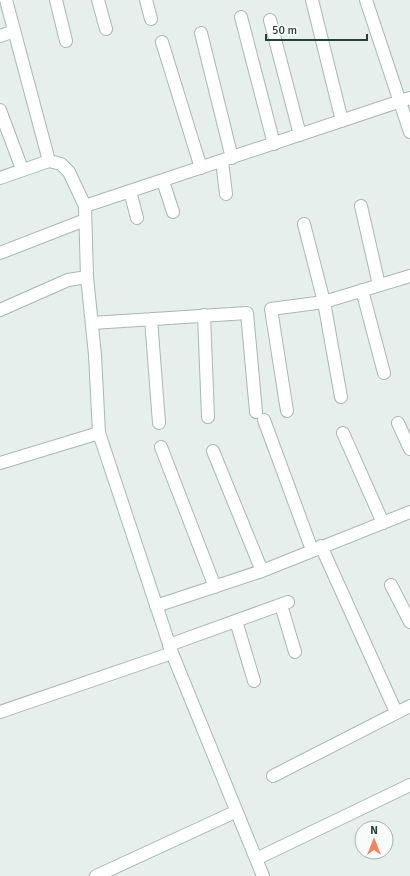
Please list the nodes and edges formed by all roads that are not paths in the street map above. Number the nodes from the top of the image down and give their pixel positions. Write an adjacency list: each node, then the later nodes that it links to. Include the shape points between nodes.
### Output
1 (6, 0): 11 (street)
2 (56, 0): 14 (street)
3 (98, 0): 10 (street)
4 (146, 0): 8 (street)
5 (312, 0): 18 (street)
6 (366, 0): 16 (street)
7 (241, 17): 21 (street)
8 (151, 19)
9 (270, 20): 20 (street)
10 (106, 29)
11 (14, 31): 13 (street); 23 (street)
12 (201, 33): 22 (street)
13 (0, 36)
14 (66, 41)
15 (162, 42): 24 (street)
16 (405, 100): 18 (street); 19 (street)
17 (0, 110): 25 (street)
18 (342, 121): 20 (street)
19 (410, 132)
20 (300, 135): 21 (street)
21 (274, 144): 22 (street)
22 (227, 160): 24 (street); 29 (street)
23 (49, 161): 25 (street); 30 (street, via 61,164 69,172)
24 (201, 168): 27 (street)
25 (22, 169): 26 (street)
26 (0, 178)
27 (163, 180): 28 (street); 32 (street)
28 (130, 191): 30 (street); 33 (street)
29 (226, 194)
30 (85, 206): 34 (street)
31 (361, 206): 39 (street)
32 (173, 212)
33 (137, 218)
34 (85, 220): 36 (street); 37 (street)
35 (304, 224): 41 (street)
36 (0, 253)
37 (88, 277): 42 (street, via 68,280); 45 (street)
38 (409, 280): 39 (street)
39 (379, 285): 40 (street)
40 (362, 290): 41 (street); 46 (street)
41 (324, 302): 47 (street); 48 (street, via 271,309)
42 (0, 310)
43 (204, 315): 44 (street); 49 (street); 60 (street, via 244,313 248,316 260,416)
44 (151, 319): 45 (street); 50 (street)
45 (92, 323): 52 (street)
46 (384, 373)
47 (341, 397)
48 (287, 411)
49 (208, 417)
50 (160, 423)
51 (398, 423): 55 (street)
52 (99, 433): 57 (street); 64 (street)
53 (343, 433): 59 (street)
54 (161, 447): 63 (street)
55 (410, 449)
56 (212, 451): 61 (street)
57 (0, 462)
58 (410, 512): 59 (street)
59 (384, 523): 60 (street)
60 (316, 548): 61 (street); 72 (street)
61 (262, 571): 63 (street)
62 (391, 585): 66 (street)
63 (215, 587): 64 (street)
64 (156, 606): 67 (street)
65 (236, 621): 67 (street); 68 (street, via 284,603); 69 (street)
66 (410, 622)
67 (170, 649): 71 (street); 75 (street)
68 (295, 652)
69 (254, 681)
70 (410, 706): 72 (street)
71 (0, 712)
72 (396, 712): 73 (street)
73 (273, 776)
74 (410, 786): 76 (street)
75 (235, 812): 76 (street); 77 (street)
76 (256, 859): 78 (street)
77 (96, 876)
78 (263, 876)

